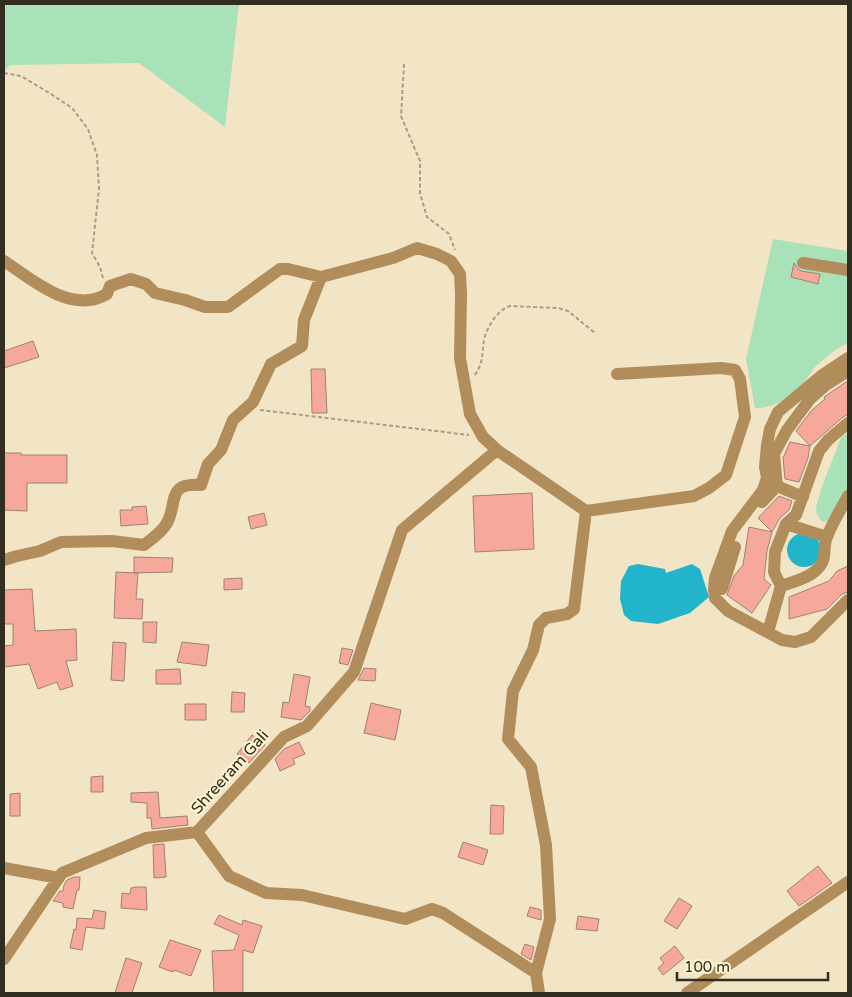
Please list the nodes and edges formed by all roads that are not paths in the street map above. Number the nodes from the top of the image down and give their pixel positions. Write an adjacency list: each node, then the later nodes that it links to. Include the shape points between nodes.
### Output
1 (4, 261): 4 (street, via 53,294 86,302 107,294 110,286 131,279 146,284 155,293 205,307 228,307 280,269)
2 (803, 263): 3 (street)
3 (848, 270)
4 (321, 277): 9 (street, via 393,258 417,248 451,261 460,274 460,358 470,414 483,437); 16 (street, via 304,320 302,346 271,364 253,402 232,420 221,450 208,464 201,485 188,484 177,491 168,522 158,534 144,545 112,541 61,542)
5 (848, 358): 20 (street, via 778,412 770,429 765,467 767,478 763,490 732,531 715,578 715,598 728,610)
6 (848, 372): 10 (street, via 810,399 787,430 774,454)
7 (617, 374): 13 (street, via 735,370 740,379 745,416 726,475 709,488 694,496)
8 (848, 423): 12 (street, via 819,451)
9 (497, 450): 13 (street); 21 (street, Shreeram Gali, via 402,530 354,672 307,726 284,737)
10 (777, 486): 12 (street); 18 (street, via 742,529)
11 (848, 496): 15 (street)
12 (803, 497): 14 (street, via 796,515)
13 (586, 510): 26 (street, via 574,608 567,614 546,618 539,625 533,650 513,691 508,739 531,767 546,845 550,919)
14 (786, 524): 15 (street); 17 (street, via 775,552 774,572)
15 (827, 537): 17 (street, via 821,566 798,581)
16 (4, 560)
17 (781, 586): 20 (street)
18 (722, 589)
19 (848, 600): 20 (street, via 810,637 794,642)
20 (768, 632)
21 (197, 832): 23 (street, Shreeram Gali, via 146,838 62,873); 26 (street, via 229,876 266,893 302,895 405,919 432,909)
22 (4, 868): 23 (street)
23 (59, 878): 25 (street, Shreeram Gali)
24 (848, 882): 28 (street)
25 (4, 959)
26 (536, 972): 27 (street)
27 (538, 993)
28 (687, 993)

